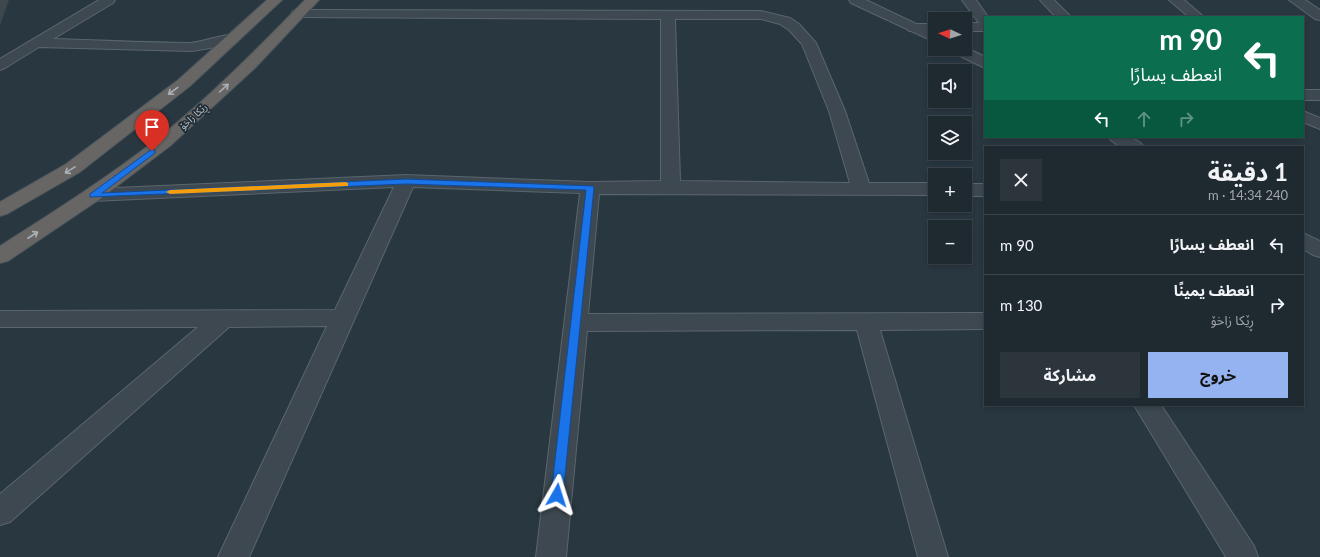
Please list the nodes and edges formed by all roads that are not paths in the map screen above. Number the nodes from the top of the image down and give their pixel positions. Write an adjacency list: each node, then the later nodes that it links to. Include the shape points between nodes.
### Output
1 (108, 0): 21 (street)
2 (275, 0): 20 (highway)
3 (312, 0): 10 (highway, ڕێکا زاخۆ)
4 (856, 0): 17 (street)
5 (968, 0): 14 (street)
6 (1047, 0): 12 (street)
7 (1176, 0): 13 (street)
8 (1296, 0): 9 (street)
9 (1317, 12)
10 (298, 14): 11 (street); 38 (highway, ڕێکا زاخۆ, one-way to 10, via 169,137 250,65)
11 (668, 15): 32 (street); 34 (street, via 761,15 785,21 794,27 809,43 837,111)
12 (1063, 16)
13 (1196, 16)
14 (984, 21)
15 (972, 27): 16 (street)
16 (984, 27)
17 (914, 28): 18 (street); 19 (street)
18 (928, 28)
19 (928, 35)
20 (233, 38): 22 (street); 24 (highway)
21 (36, 43): 22 (street); 26 (street)
22 (192, 47): 24 (street, via 207,52)
23 (971, 56): 25 (street)
24 (212, 59): 39 (highway, one-way to 39, via 73,168)
25 (984, 62)
26 (0, 65)
27 (1304, 95): 28 (street)
28 (1320, 95)
29 (1304, 116): 30 (street)
30 (1320, 124)
31 (406, 182): 33 (street); 38 (street); 43 (street)
32 (671, 187): 33 (street); 34 (street)
33 (590, 188): 48 (street)
34 (861, 188): 35 (street)
35 (928, 189)
36 (972, 190): 37 (street)
37 (984, 190)
38 (93, 196): 42 (highway, ڕێکا زاخۆ, one-way to 38)
39 (0, 210)
40 (1304, 241): 41 (street)
41 (1320, 250)
42 (0, 256)
43 (343, 318): 45 (street); 51 (street)
44 (0, 319): 45 (street)
45 (223, 319): 50 (street)
46 (984, 320): 47 (street)
47 (866, 321): 48 (street); 53 (street)
48 (576, 323): 52 (street)
49 (1148, 406): 54 (street)
50 (0, 512)
51 (233, 557)
52 (551, 557)
53 (933, 557)
54 (1243, 557)

